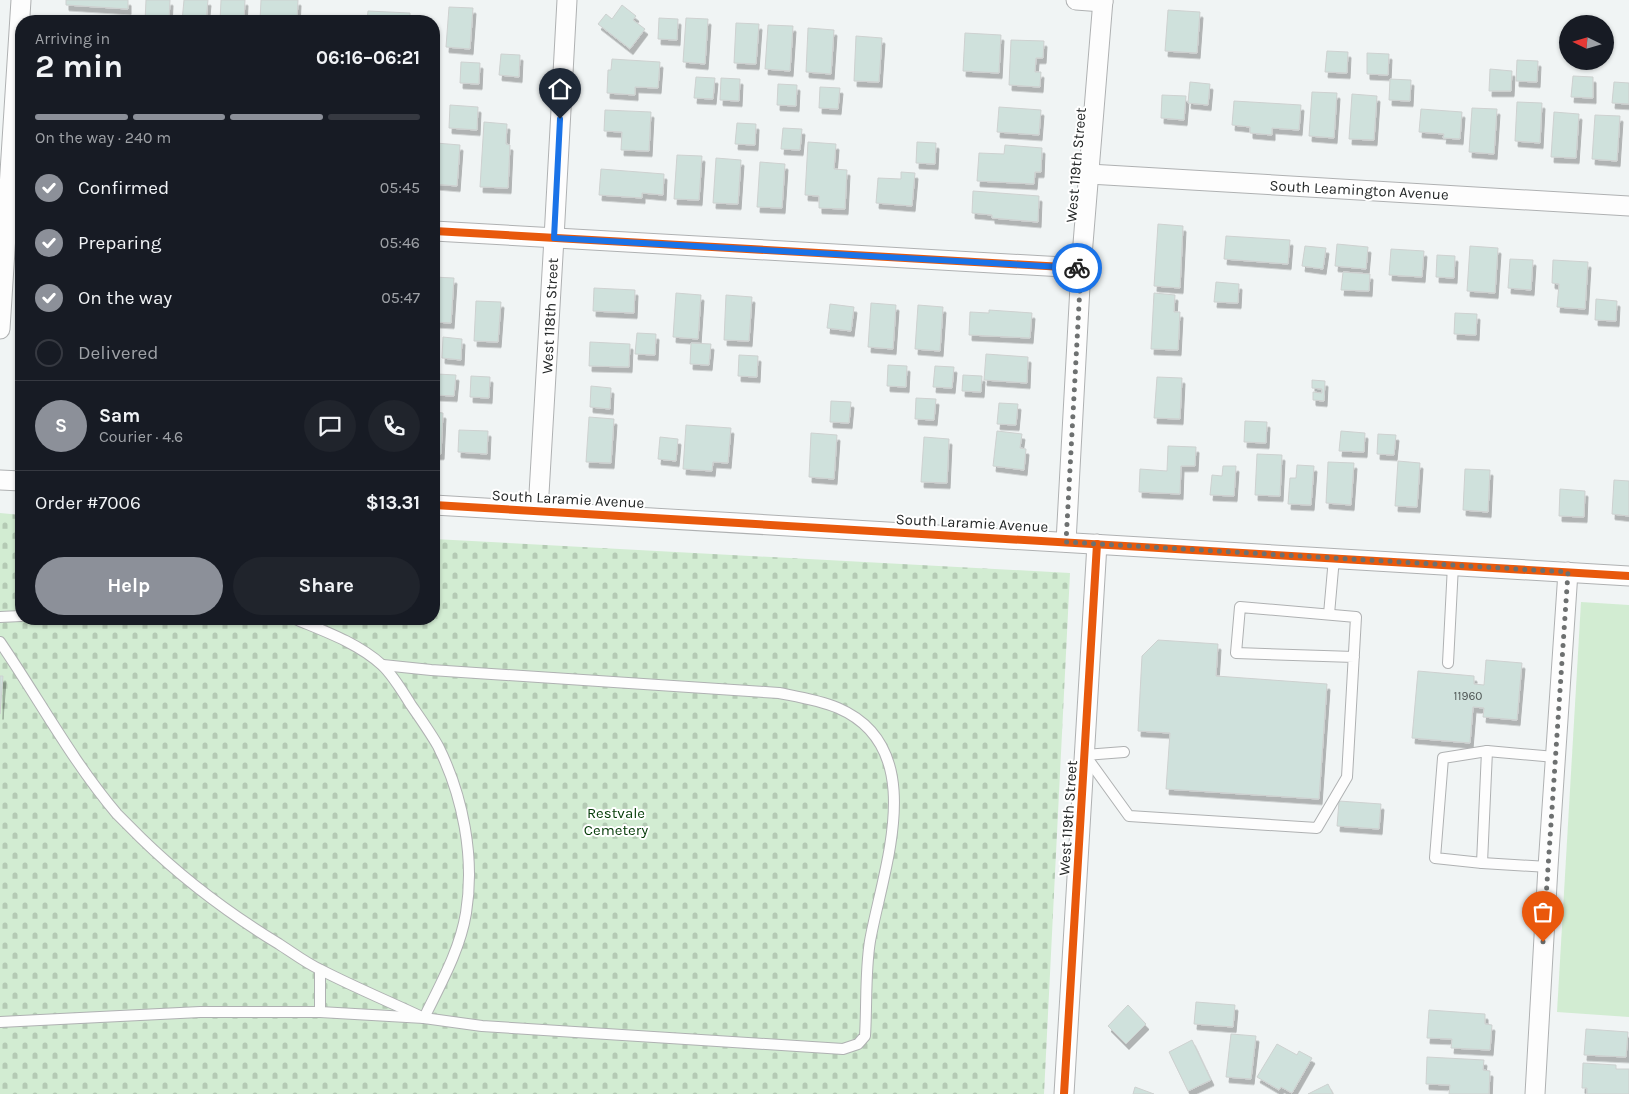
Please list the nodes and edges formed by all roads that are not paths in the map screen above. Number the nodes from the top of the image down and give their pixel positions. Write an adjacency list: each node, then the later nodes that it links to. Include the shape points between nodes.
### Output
1 (21, 0): 5 (street)
2 (566, 0): 11 (street, West 118th Street)
3 (1076, 0): 4 (street)
4 (1103, 1): 7 (street, West 119th Street)
5 (20, 15)
6 (15, 112): 8 (street)
7 (1089, 174): 9 (street, South Leamington Avenue); 12 (street, West 119th Street)
8 (10, 206): 13 (street)
9 (1629, 206)
10 (440, 231): 11 (street)
11 (554, 238): 12 (street); 17 (street, West 118th Street)
12 (1081, 268): 18 (street, West 119th Street)
13 (0, 329)
14 (0, 480): 15 (street)
15 (15, 481)
16 (440, 505): 17 (street, South Laramie Avenue)
17 (538, 511): 18 (street, South Laramie Avenue)
18 (1066, 542): 19 (street, South Laramie Avenue)
19 (1097, 544): 20 (street, South Laramie Avenue); 34 (street, West 119th Street)
20 (1334, 558): 21 (street, South Laramie Avenue); 24 (lane)
21 (1452, 565): 22 (street, South Laramie Avenue); 30 (lane)
22 (1568, 572): 23 (street, South Laramie Avenue); 35 (street)
23 (1629, 576)
24 (1329, 614): 29 (lane, via 1356,616); 29 (lane, via 1240,608 1236,653)
25 (15, 616): 26 (lane)
26 (0, 617)
27 (309, 625): 31 (lane, via 354,645)
28 (0, 642): 38 (lane, via 86,774 118,814 162,858 218,905)
29 (1354, 657): 34 (lane, via 1347,777 1317,828 1129,816)
30 (1448, 663)
31 (383, 665): 40 (lane, via 423,722 449,772 459,800 469,861 469,890 459,942); 40 (lane, via 779,693 811,699 839,708 875,736 893,779 894,827 870,943 865,1036 851,1048 502,1027)
32 (1487, 751): 35 (lane); 36 (lane); 36 (lane, via 1444,758 1435,858)
33 (1124, 752): 34 (lane)
34 (1085, 754): 42 (street, West 119th Street)
35 (1555, 757): 37 (street)
36 (1482, 863): 37 (lane)
37 (1548, 867): 43 (street)
38 (320, 970): 39 (lane); 40 (lane)
39 (320, 1012): 40 (lane); 41 (lane, via 200,1012)
40 (424, 1018)
41 (0, 1022)
42 (1064, 1094)
43 (1535, 1094)

